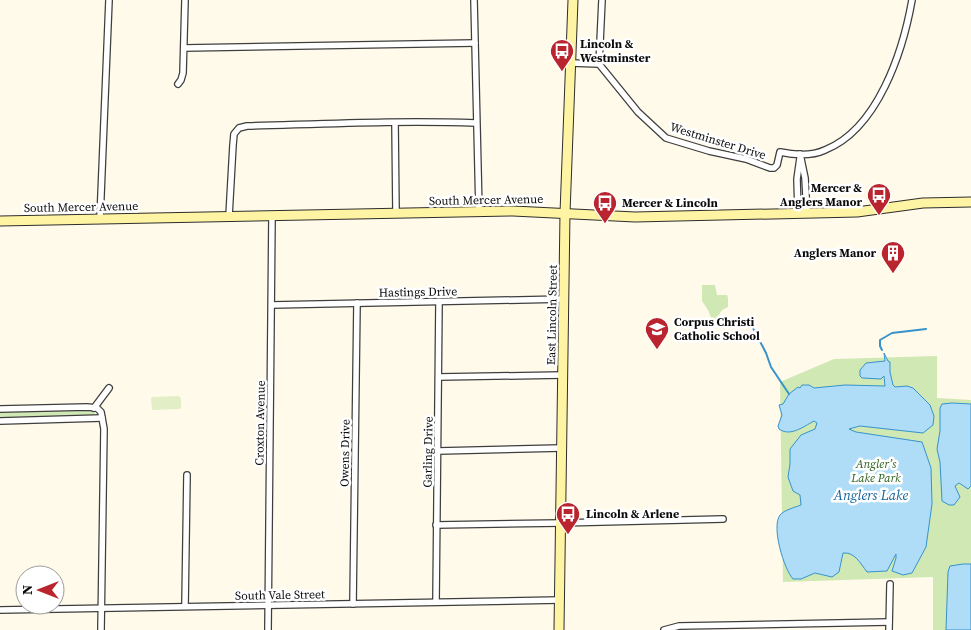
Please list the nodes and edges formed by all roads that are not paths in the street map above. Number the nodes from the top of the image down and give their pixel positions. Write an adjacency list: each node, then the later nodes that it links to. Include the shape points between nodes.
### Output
1 (109, 0): 22 (street)
2 (185, 0): 8 (street)
3 (474, 0): 7 (street)
4 (573, 0): 9 (main road, East Lincoln Street)
5 (602, 0): 10 (street)
6 (912, 0): 14 (street, Westminster Drive, via 896,58 865,120 836,145)
7 (475, 43): 8 (street); 12 (street)
8 (184, 48): 11 (street, via 183,73)
9 (571, 63): 10 (street); 18 (main road, East Lincoln Street)
10 (599, 64): 14 (street, Westminster Drive, via 638,112 666,138 770,168 777,165 780,152)
11 (178, 84)
12 (476, 122): 13 (street); 16 (street)
13 (395, 123): 17 (street); 20 (street, via 239,128 233,145)
14 (800, 154): 19 (street, via 797,179)
15 (971, 202): 19 (main road, South Mercer Avenue, via 923,203 857,212)
16 (479, 211): 17 (main road, South Mercer Avenue); 18 (main road, South Mercer Avenue)
17 (396, 213): 21 (main road, South Mercer Avenue)
18 (565, 213): 19 (main road, South Mercer Avenue, via 635,217); 24 (main road, East Lincoln Street)
19 (802, 213)
20 (229, 216): 21 (main road, South Mercer Avenue); 22 (main road, South Mercer Avenue)
21 (272, 216): 27 (street, Croxton Avenue)
22 (100, 219): 23 (main road, South Mercer Avenue)
23 (0, 221)
24 (564, 299): 25 (street, Hastings Drive); 28 (main road, East Lincoln Street)
25 (439, 302): 26 (street, Hastings Drive); 29 (street, Garling Drive)
26 (357, 304): 27 (street, Hastings Drive); 44 (street, Owens Drive)
27 (272, 305): 46 (street, Croxton Avenue)
28 (563, 375): 29 (street); 35 (main road, East Lincoln Street)
29 (439, 377): 36 (street, Garling Drive)
30 (108, 388): 31 (street)
31 (94, 408): 32 (street); 33 (street, via 101,412)
32 (0, 409)
33 (102, 418): 34 (street); 47 (street)
34 (0, 421)
35 (562, 448): 36 (street); 39 (main road, East Lincoln Street)
36 (438, 451): 40 (street, Garling Drive)
37 (187, 475): 45 (street)
38 (723, 519): 39 (street)
39 (561, 524): 40 (street); 42 (main road, East Lincoln Street)
40 (436, 525): 43 (street, Garling Drive)
41 (890, 584): 49 (street)
42 (560, 600): 43 (street, South Vale Street); 52 (main road, East Lincoln Street)
43 (436, 602): 44 (street, South Vale Street)
44 (353, 604): 46 (street, South Vale Street)
45 (185, 606): 46 (street, South Vale Street); 47 (street, South Vale Street)
46 (268, 606): 51 (street, Croxton Avenue)
47 (102, 608): 48 (street, South Vale Street); 50 (street)
48 (0, 610)
49 (889, 622): 53 (street, via 679,626); 54 (street)
50 (101, 630)
51 (268, 630)
52 (559, 630)
53 (664, 630)
54 (889, 630)

